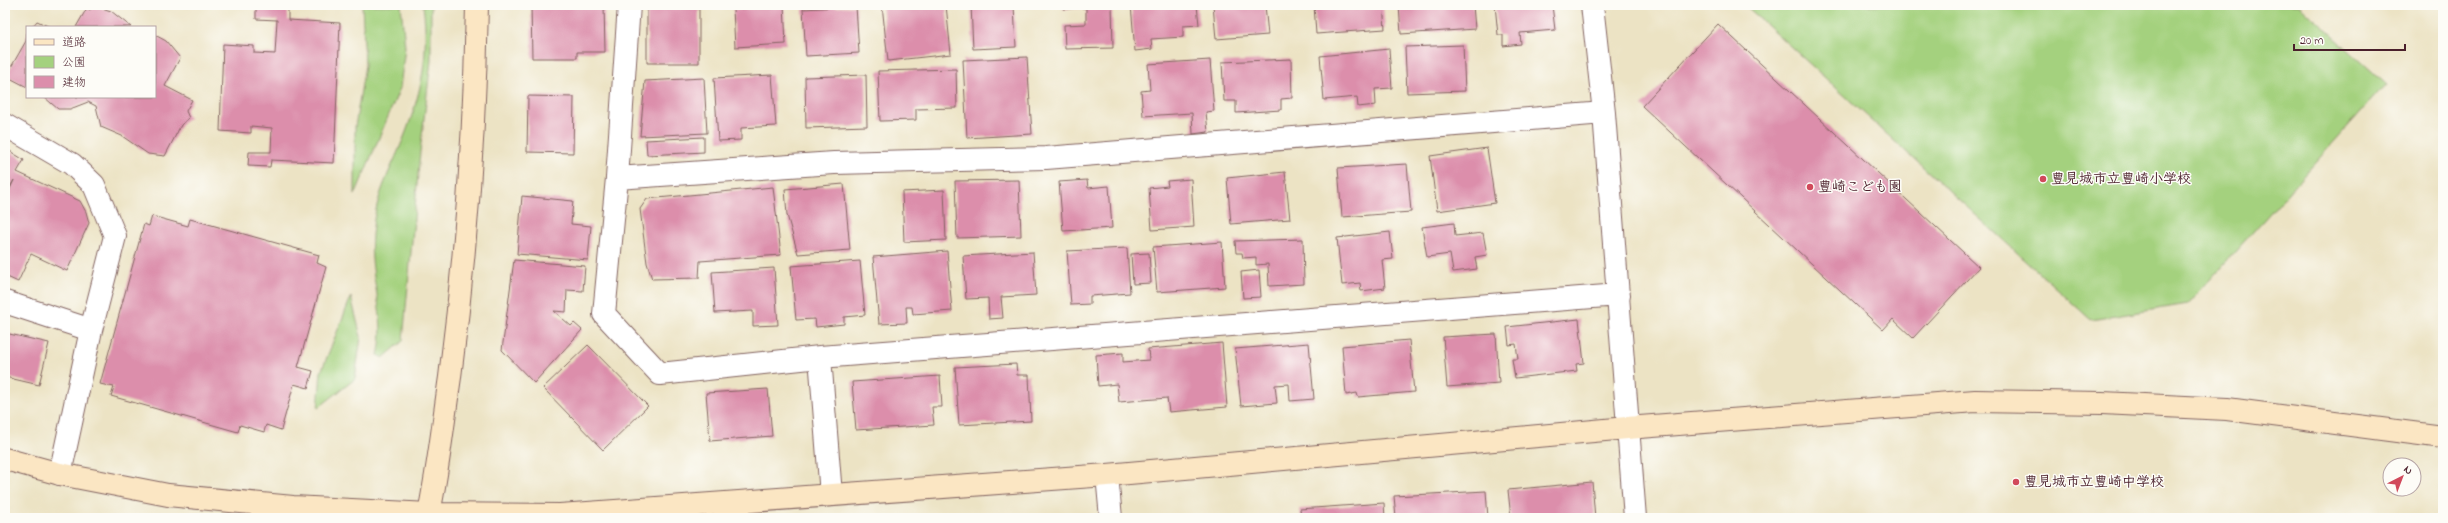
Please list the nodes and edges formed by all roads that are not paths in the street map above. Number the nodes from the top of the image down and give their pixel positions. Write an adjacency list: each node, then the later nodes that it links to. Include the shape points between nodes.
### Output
1 (477, 5): 17 (street, via 476,85 467,214 446,412)
2 (629, 5): 6 (street)
3 (1592, 5): 4 (street)
4 (1604, 112): 6 (street, via 1046,158 834,163); 7 (street)
5 (5, 125): 9 (street, via 72,164 94,185 115,236)
6 (617, 178): 10 (street, via 604,314 660,374)
7 (1619, 295): 10 (street); 11 (street)
8 (5, 302): 9 (street)
9 (91, 330): 14 (street)
10 (820, 357): 16 (street)
11 (1627, 428): 12 (street, via 1975,402 2086,403 2226,409); 15 (street); 19 (street)
12 (2443, 437)
13 (5, 459): 14 (street)
14 (60, 474): 17 (street, via 168,495)
15 (1107, 475): 16 (street); 18 (street)
16 (831, 495): 17 (street, via 560,515)
17 (428, 516)
18 (1110, 518)
19 (1635, 518)

